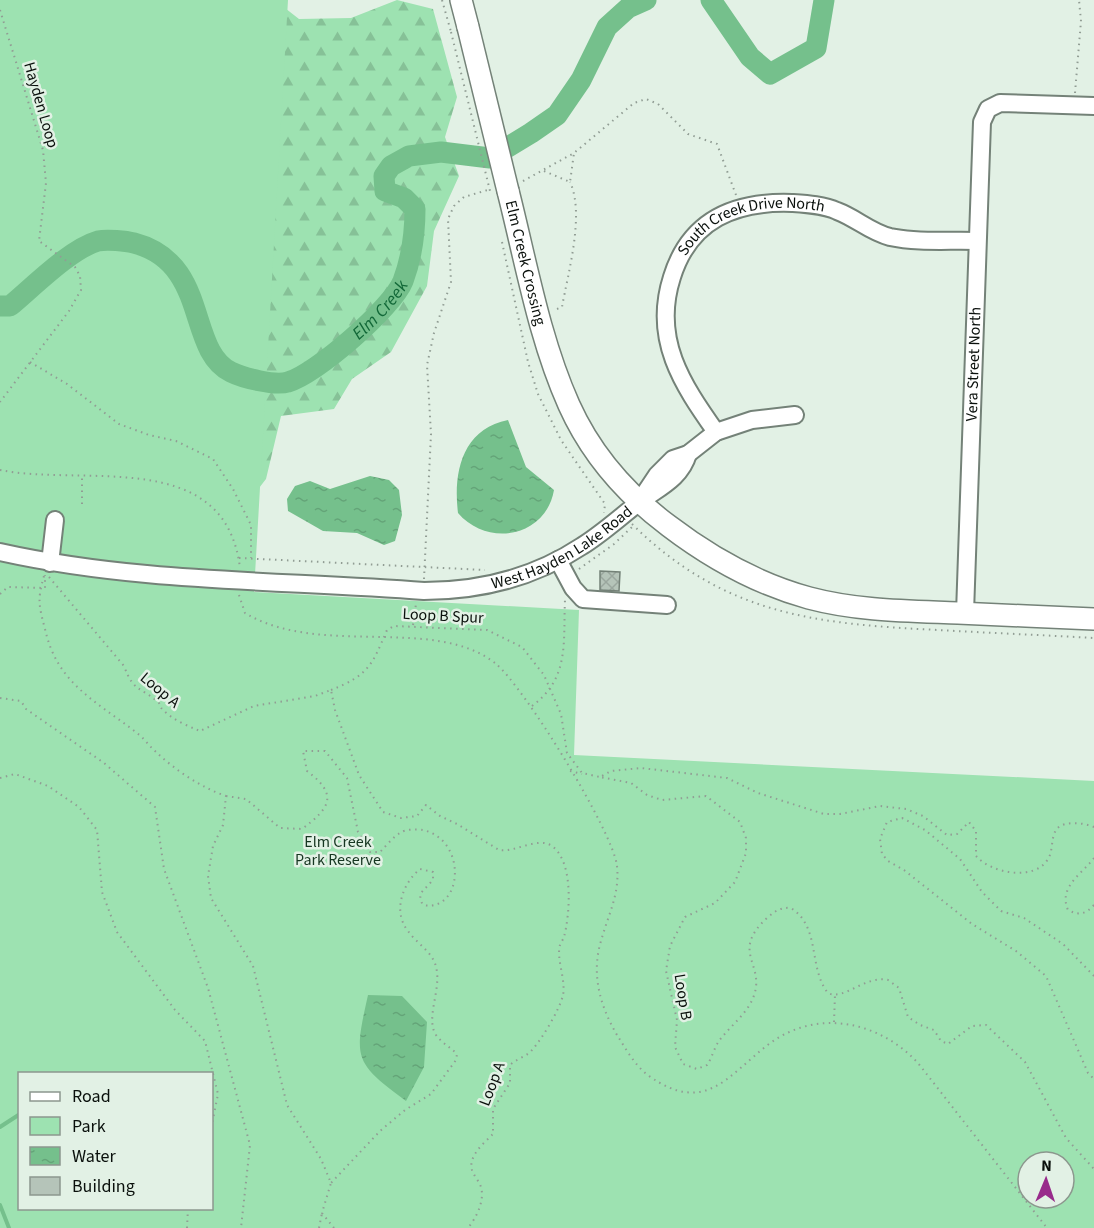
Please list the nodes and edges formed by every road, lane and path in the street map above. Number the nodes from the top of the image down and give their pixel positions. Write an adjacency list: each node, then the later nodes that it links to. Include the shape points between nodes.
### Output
1 (442, 0): 5 (path)
2 (461, 0): 5 (main road, Elm Creek Crossing)
3 (1079, 0): 6 (path)
4 (0, 10): 15 (path, Hayden Loop, via 43,150 46,183 40,244 75,267 80,276 77,298)
5 (459, 30): 11 (main road, Elm Creek Crossing, bridge); 11 (path, bridge)
6 (1074, 105): 7 (street); 13 (street, Vera Street North, via 1000,103 988,109 981,129)
7 (1094, 106)
8 (574, 153): 10 (path)
9 (544, 171): 10 (path)
10 (570, 182): 14 (path, via 576,201 575,218 562,307)
11 (498, 197): 22 (main road, Elm Creek Crossing, via 562,389 597,454)
12 (501, 237): 24 (path, via 538,394 561,440)
13 (977, 241): 18 (street, South Creek Drive North, via 891,237 837,210 767,202 740,206 700,230 684,249 667,292 668,347 685,388); 39 (street, Vera Street North)
14 (557, 309)
15 (30, 362): 16 (path); 29 (path, via 120,424 176,441 213,459 251,525)
16 (0, 402)
17 (795, 415): 18 (street, via 752,420)
18 (716, 432): 22 (street, via 688,453 685,465 668,483)
19 (0, 470): 20 (path)
20 (82, 476): 23 (path); 28 (path, via 159,481 186,490 221,518)
21 (611, 502): 24 (path)
22 (640, 502): 30 (street, West Hayden Lake Road); 39 (main road, West Hayden Lake Road, via 713,556 789,592 866,609)
23 (82, 504)
24 (605, 504): 25 (path)
25 (602, 515)
26 (55, 520): 31 (street)
27 (0, 552): 31 (street, West Hayden Lake Road)
28 (239, 558): 29 (path); 33 (path)
29 (250, 558): 32 (path)
30 (558, 560): 36 (street, West Hayden Lake Road, via 493,584); 38 (street, via 583,599)
31 (44, 565): 34 (path); 36 (street, West Hayden Lake Road, via 228,581); 43 (path, Loop A, via 124,666 138,690 200,731 254,706)
32 (492, 569)
33 (240, 575)
34 (40, 588): 37 (path, via 8,587); 49 (path, via 38,598 49,649 82,694 139,734 157,754 192,779)
35 (239, 588): 42 (path, via 242,610 268,626 304,634)
36 (414, 590): 41 (path)
37 (0, 594)
38 (667, 605)
39 (965, 613): 40 (main road, West Hayden Lake Road)
40 (1094, 619)
41 (413, 626): 42 (path, Loop B Spur, via 392,626); 46 (path, Loop B Spur, via 495,632 528,652 544,675 561,714 567,753)
42 (384, 639): 43 (path, via 356,681); 45 (path, via 444,642 470,648 490,660 523,693)
43 (331, 690): 68 (path, Loop A, via 359,775 383,812 400,818 417,816 426,806 486,844 505,851 549,844 567,872 568,908 560,945 563,995 532,1050 510,1065 510,1083 493,1109 493,1134 473,1158 472,1172 481,1187 481,1196 479,1209)
44 (0, 698): 65 (path, via 21,701 104,763 154,807 164,869 208,988 250,1145)
45 (570, 771): 46 (path); 55 (path, via 605,831 617,863 615,900 597,962 601,1002 624,1046 645,1073 678,1090 709,1090 728,1080 777,1038 807,1025)
46 (585, 774): 47 (path)
47 (600, 777): 50 (path, via 633,768 717,776 824,814 880,806 906,809 923,816 946,835 957,834 969,822 976,831 976,856 989,867 1008,873 1044,863 1054,831 1060,826 1079,823); 54 (path, Loop B, via 631,783 662,800 710,797 740,822 746,838 746,854 731,888 715,903 684,917 668,953 666,980 678,1020 675,1047 683,1064 696,1069 707,1065 719,1041 748,1008 755,992 750,936 781,908 794,910 807,926 819,980 828,993)
48 (0, 778): 56 (path, via 15,774 48,786 79,807 97,830 102,892 117,932 175,1010 205,1041)
49 (226, 796): 61 (path, via 223,825 213,846 208,876 211,898 253,966 287,1105 321,1159); 61 (path, via 246,799 280,828 302,829 324,812 328,798 322,783 307,771 303,751 325,751 346,778 358,832 370,852 380,852 401,832 418,829 435,833 449,845 454,871 451,894 439,904 423,905 421,890 433,879 433,872 420,869 409,878 402,896 402,920 436,966 432,1029 457,1054 456,1060 431,1094 380,1131)
50 (1094, 827)
51 (1094, 858): 52 (path, via 1070,884 1066,902 1068,910 1077,914)
52 (1094, 905)
53 (1094, 976): 58 (path, via 1063,944 1024,918 1001,911 981,892 960,859 925,830 902,818 887,822 880,839 882,854 888,861 1046,976)
54 (835, 995): 55 (path); 60 (path, via 866,981 885,979 899,988 908,1017 934,1030 946,1043 972,1026 989,1027 1025,1062 1066,1138)
55 (834, 1022): 69 (path, via 877,1033 910,1054)
56 (213, 1072)
57 (213, 1074): 59 (path, via 218,1094)
58 (1094, 1079)
59 (213, 1119)
60 (1094, 1168)
61 (331, 1184): 63 (path)
62 (188, 1210): 64 (path)
63 (322, 1213): 66 (path); 67 (path)
64 (187, 1228)
65 (241, 1228)
66 (320, 1228)
67 (334, 1228)
68 (468, 1228)
69 (1047, 1228)

